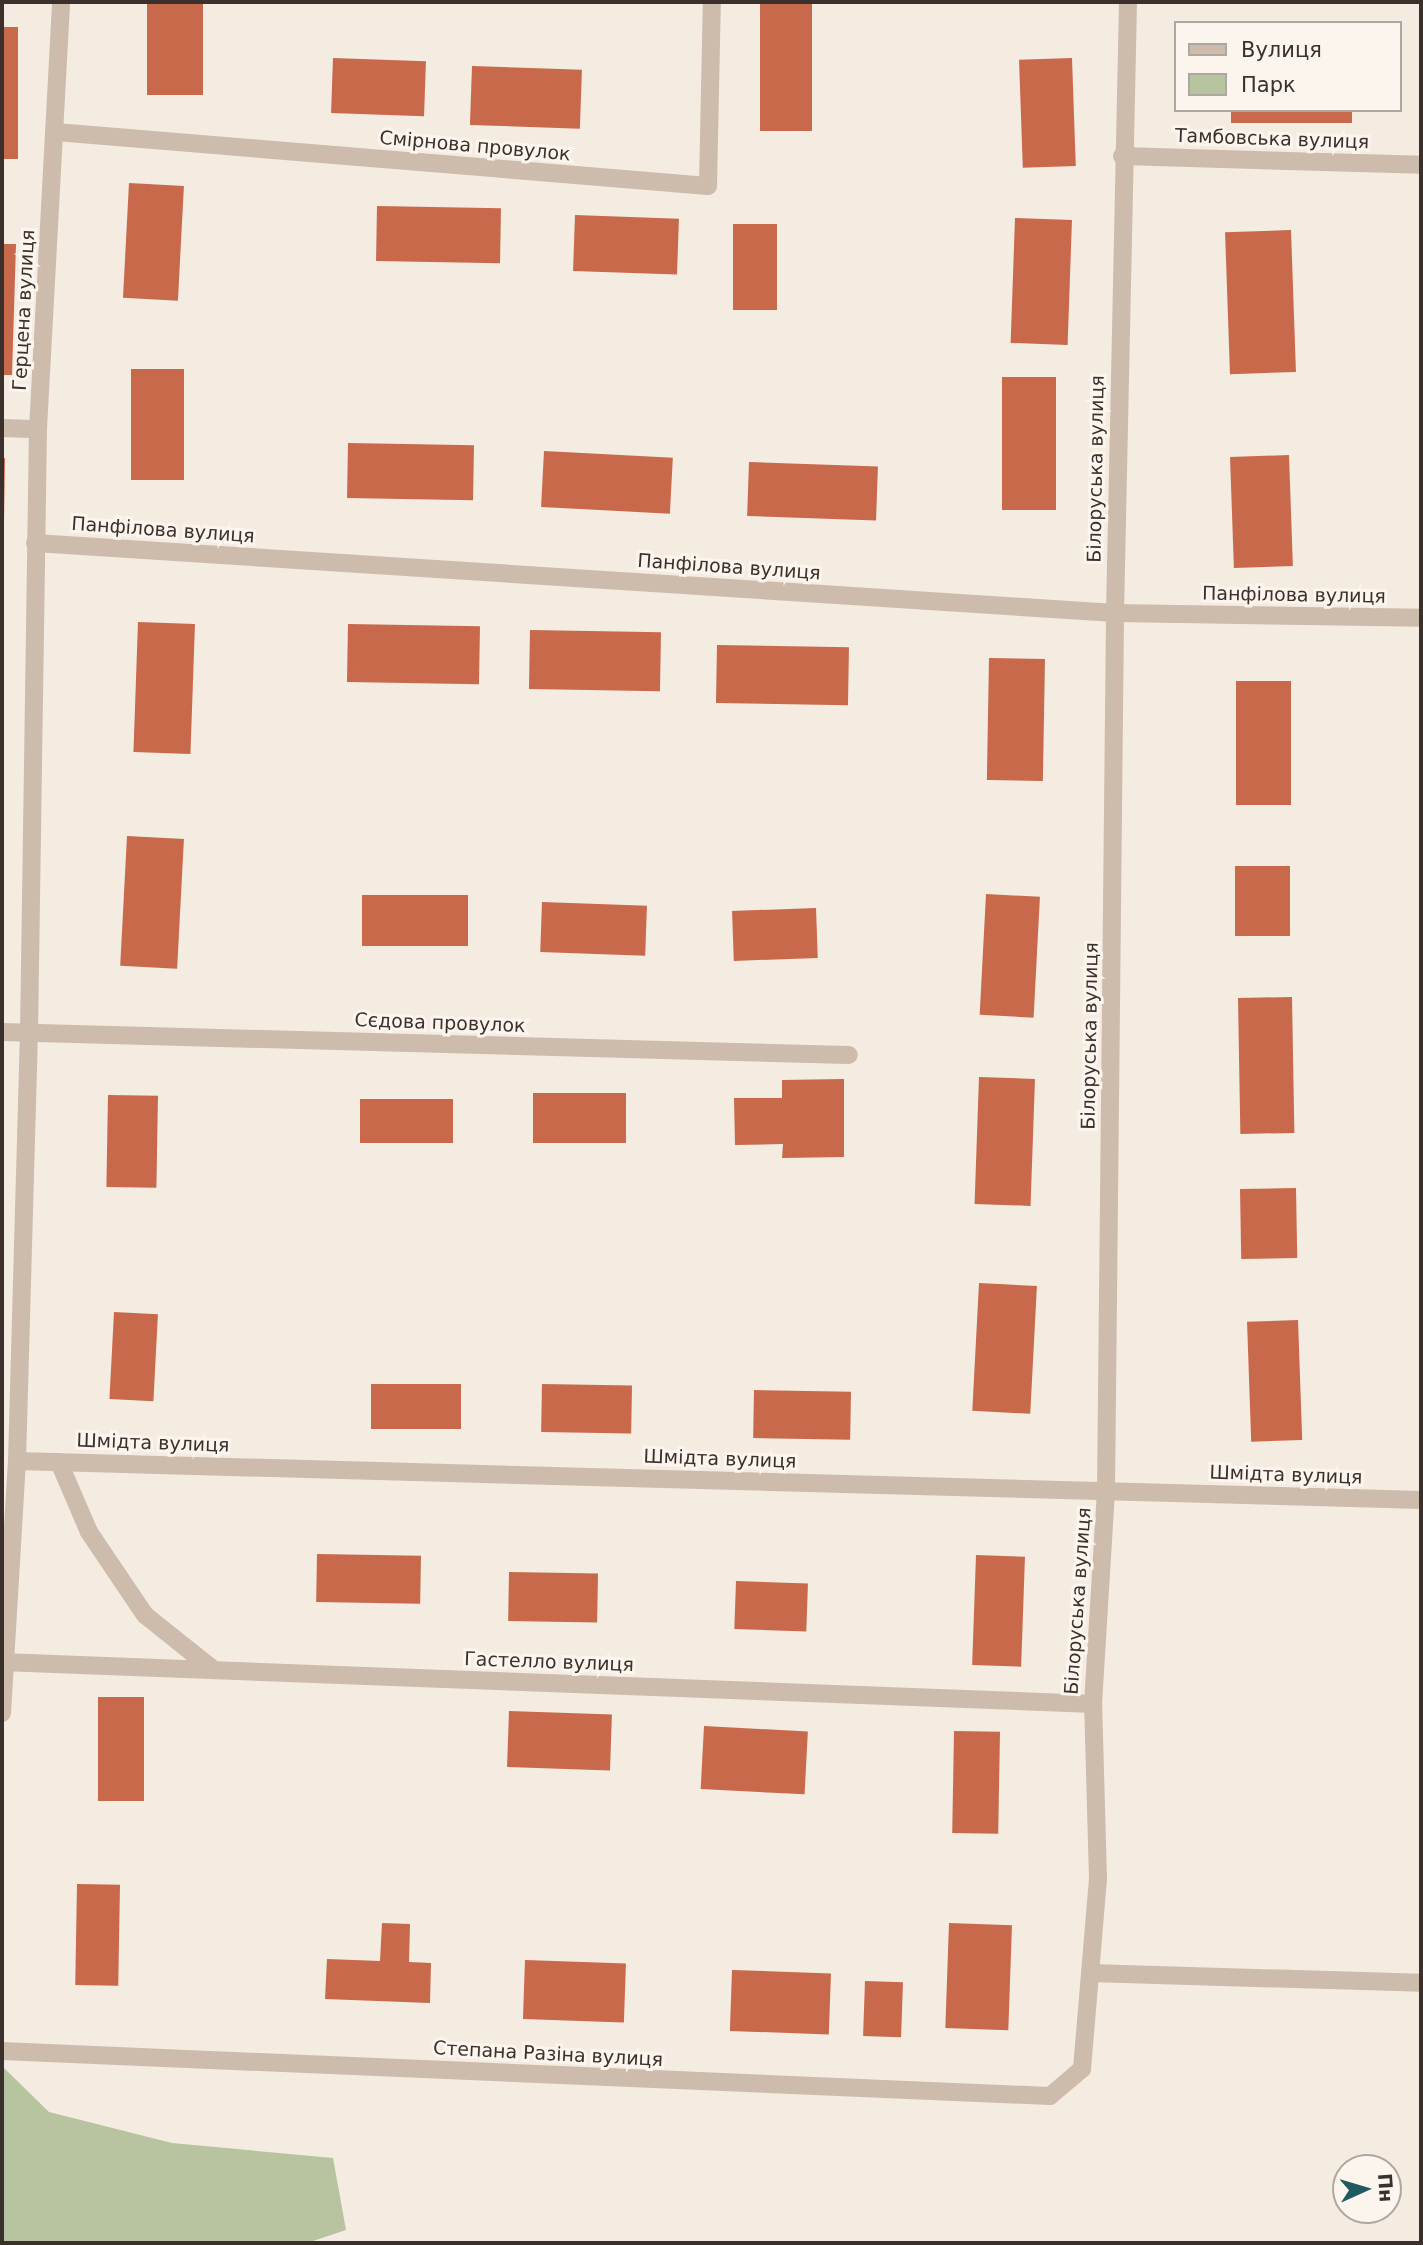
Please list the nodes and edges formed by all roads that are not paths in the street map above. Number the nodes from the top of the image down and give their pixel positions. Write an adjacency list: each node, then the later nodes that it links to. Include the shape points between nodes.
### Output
1 (61, 2): 4 (street, Герцена вулиця)
2 (712, 2): 4 (street, Смірнова провулок, via 708,186)
3 (1128, 2): 5 (street, Білоруська вулиця)
4 (56, 132): 8 (street, Герцена вулиця)
5 (1122, 156): 6 (street, Тамбовська вулиця); 10 (street, Білоруська вулиця)
6 (1421, 165)
7 (2, 428): 8 (street)
8 (38, 429): 9 (street, Герцена вулиця)
9 (35, 542): 10 (street, Панфілова вулиця); 13 (street, Герцена вулиця)
10 (1115, 613): 11 (street, Панфілова вулиця); 17 (street, Білоруська вулиця)
11 (1421, 618)
12 (2, 1032): 13 (street, Сєдова провулок)
13 (29, 1034): 14 (street, Сєдова провулок); 15 (street, Герцена вулиця)
14 (849, 1055)
15 (17, 1461): 16 (street, Шмідта вулиця); 19 (street, Герцена вулиця)
16 (58, 1462): 17 (street, Шмідта вулиця); 20 (street, via 89,1532 145,1615)
17 (1106, 1490): 18 (street, Шмідта вулиця); 21 (street, Білоруська вулиця)
18 (1421, 1500)
19 (3, 1662): 20 (street, Гастелло вулиця); 22 (street, Герцена вулиця)
20 (214, 1670): 21 (street, Гастелло вулиця)
21 (1093, 1704): 23 (street, Білоруська вулиця, via 1098,1879)
22 (2, 1713)
23 (1090, 1973): 24 (street); 26 (street, Білоруська вулиця)
24 (1421, 1983)
25 (2, 2051): 26 (street, Степана Разіна вулиця, via 1050,2096)
26 (1082, 2069)

